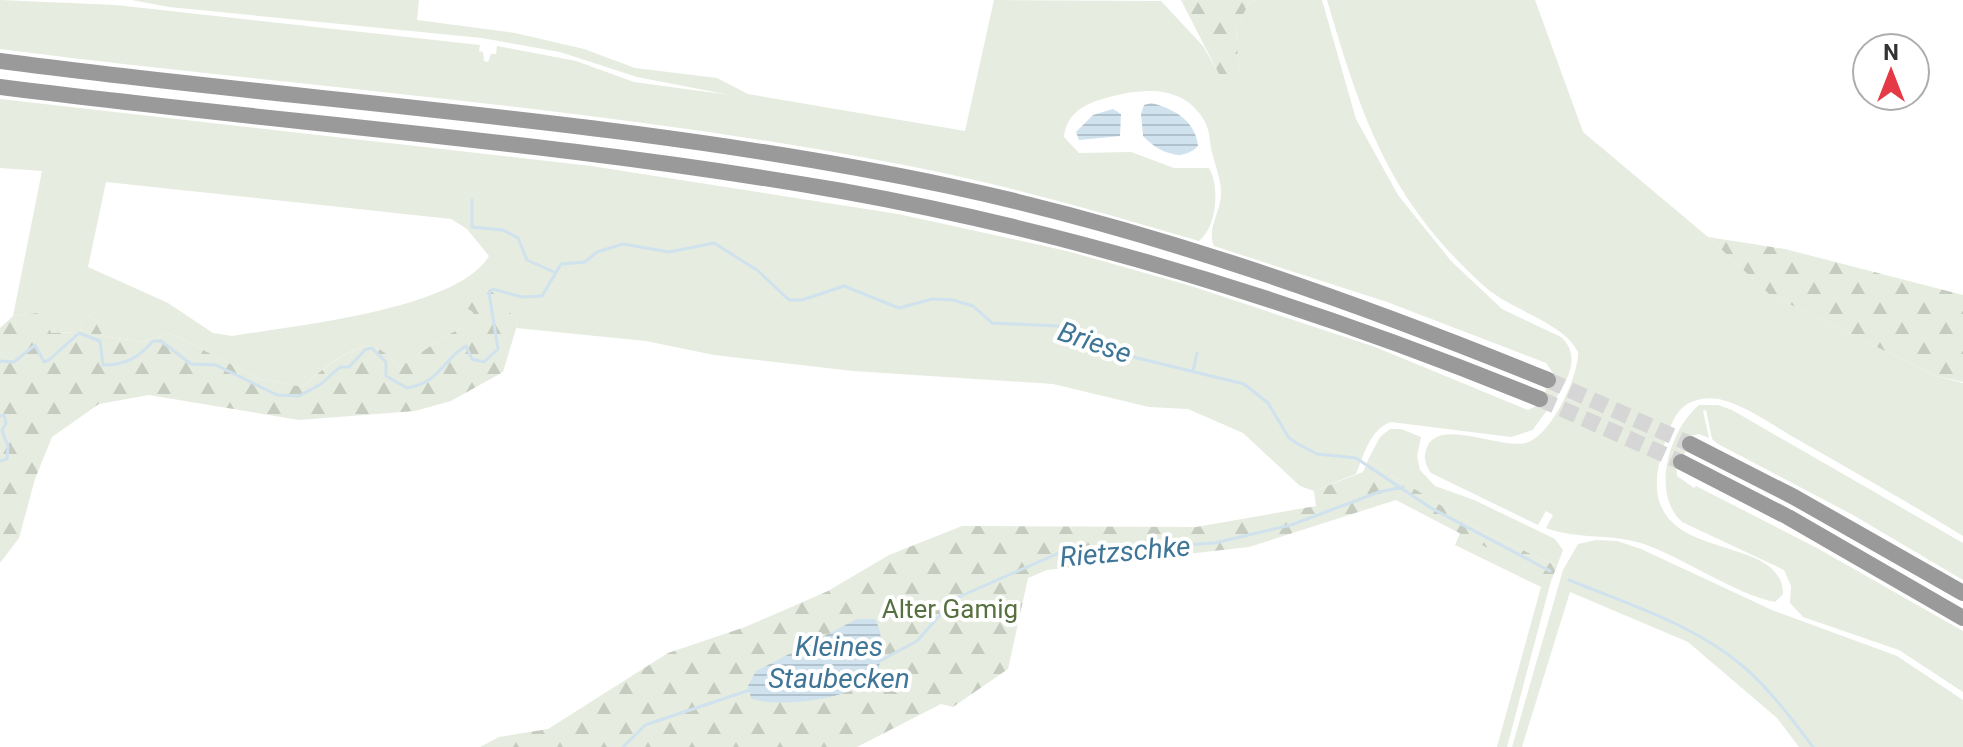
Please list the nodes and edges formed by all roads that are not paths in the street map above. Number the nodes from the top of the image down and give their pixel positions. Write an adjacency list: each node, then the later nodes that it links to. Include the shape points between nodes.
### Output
1 (0, 61): 3 (highway, via 682,141 949,186 1213,258)
2 (0, 87): 4 (highway, via 680,166 900,202 1194,274 1387,337)
3 (1548, 380)
4 (1540, 399)
5 (1690, 444): 7 (highway)
6 (1681, 462): 8 (highway, via 1800,523)
7 (1963, 593)
8 (1963, 618)

